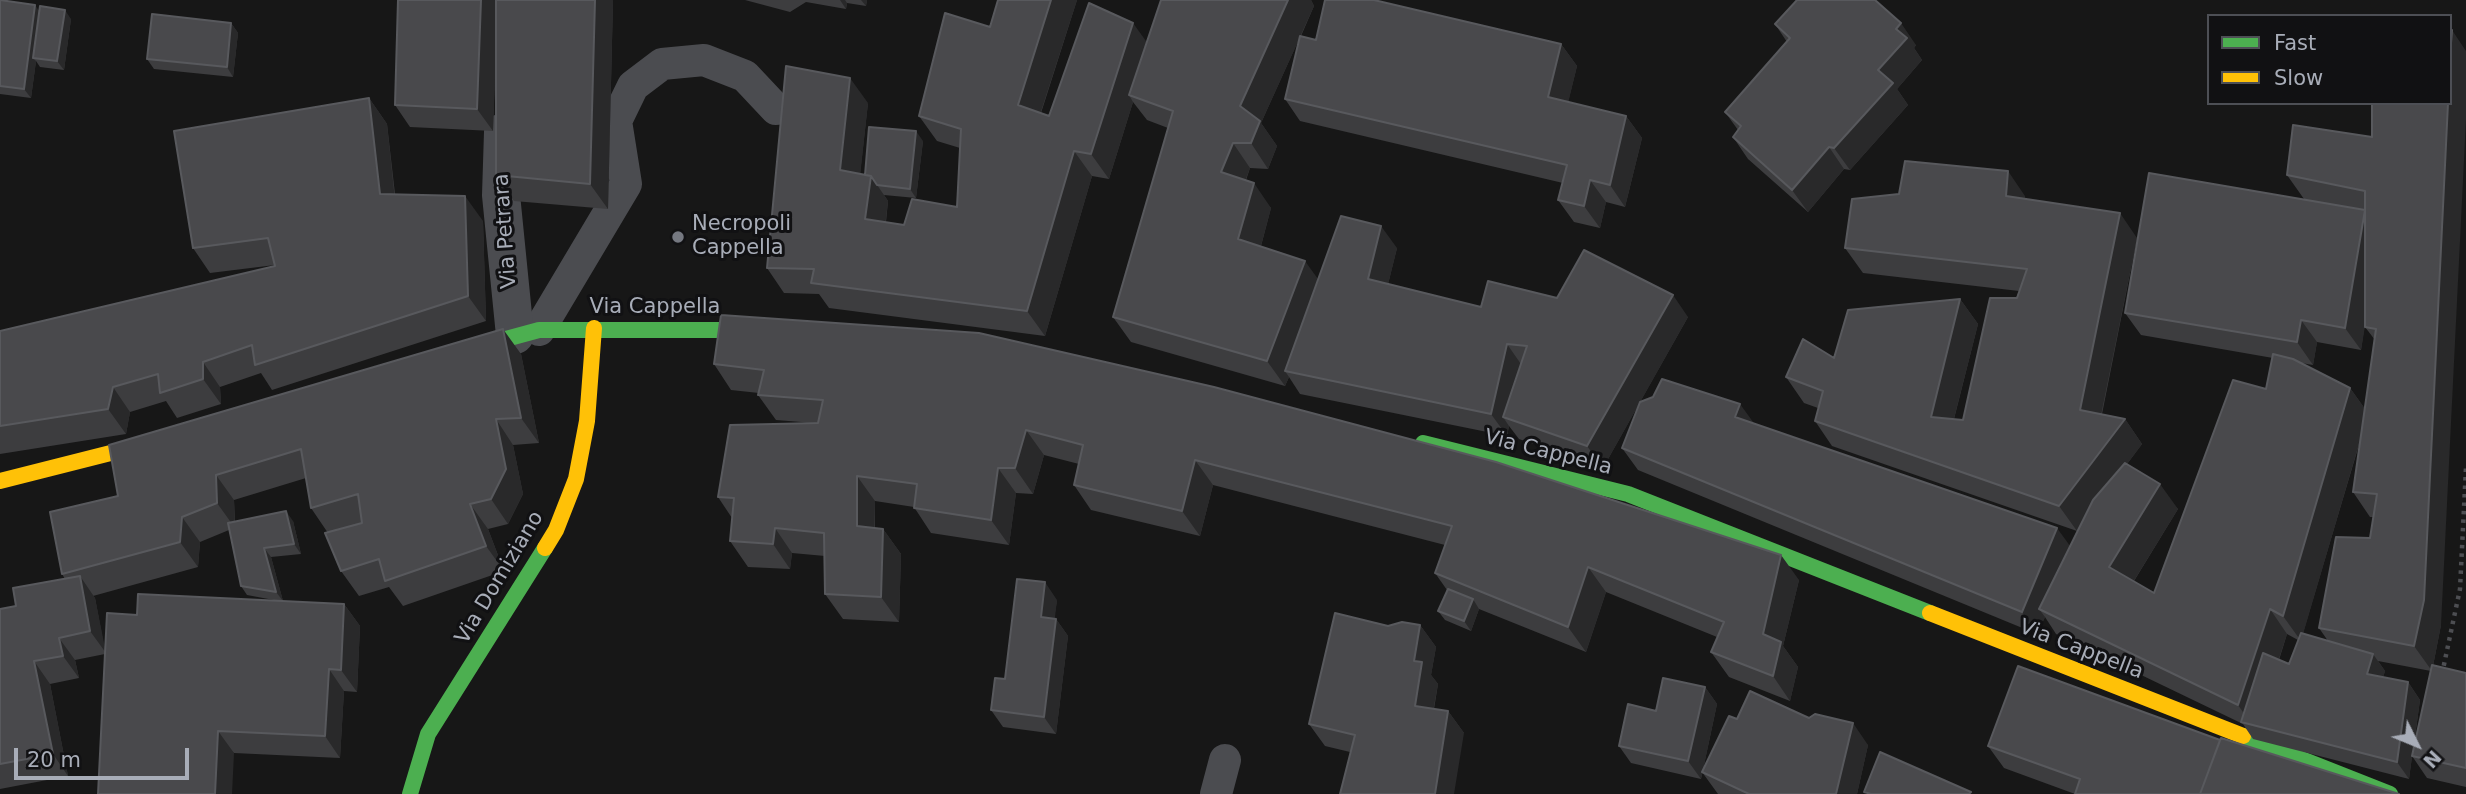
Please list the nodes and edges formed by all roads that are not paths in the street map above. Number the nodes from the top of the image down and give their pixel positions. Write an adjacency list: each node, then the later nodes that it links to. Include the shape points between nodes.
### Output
1 (504, 97): 5 (street, Via Petrara, via 501,194)
2 (776, 109): 5 (lane, via 745,76 704,60 662,64 634,86 616,121 626,184)
3 (594, 328): 4 (street, Via Cappella); 5 (street, Via Cappella); 11 (street, Via Domiziano, via 587,421 576,479 556,530 428,734)
4 (785, 330)
5 (527, 332): 6 (street, Via Cappella)
6 (436, 359)
7 (176, 436): 9 (street)
8 (1402, 438): 13 (street, Via Cappella, via 1628,494)
9 (0, 481)
10 (1225, 760): 12 (lane)
11 (410, 794)
12 (1216, 794)
13 (2390, 794)

